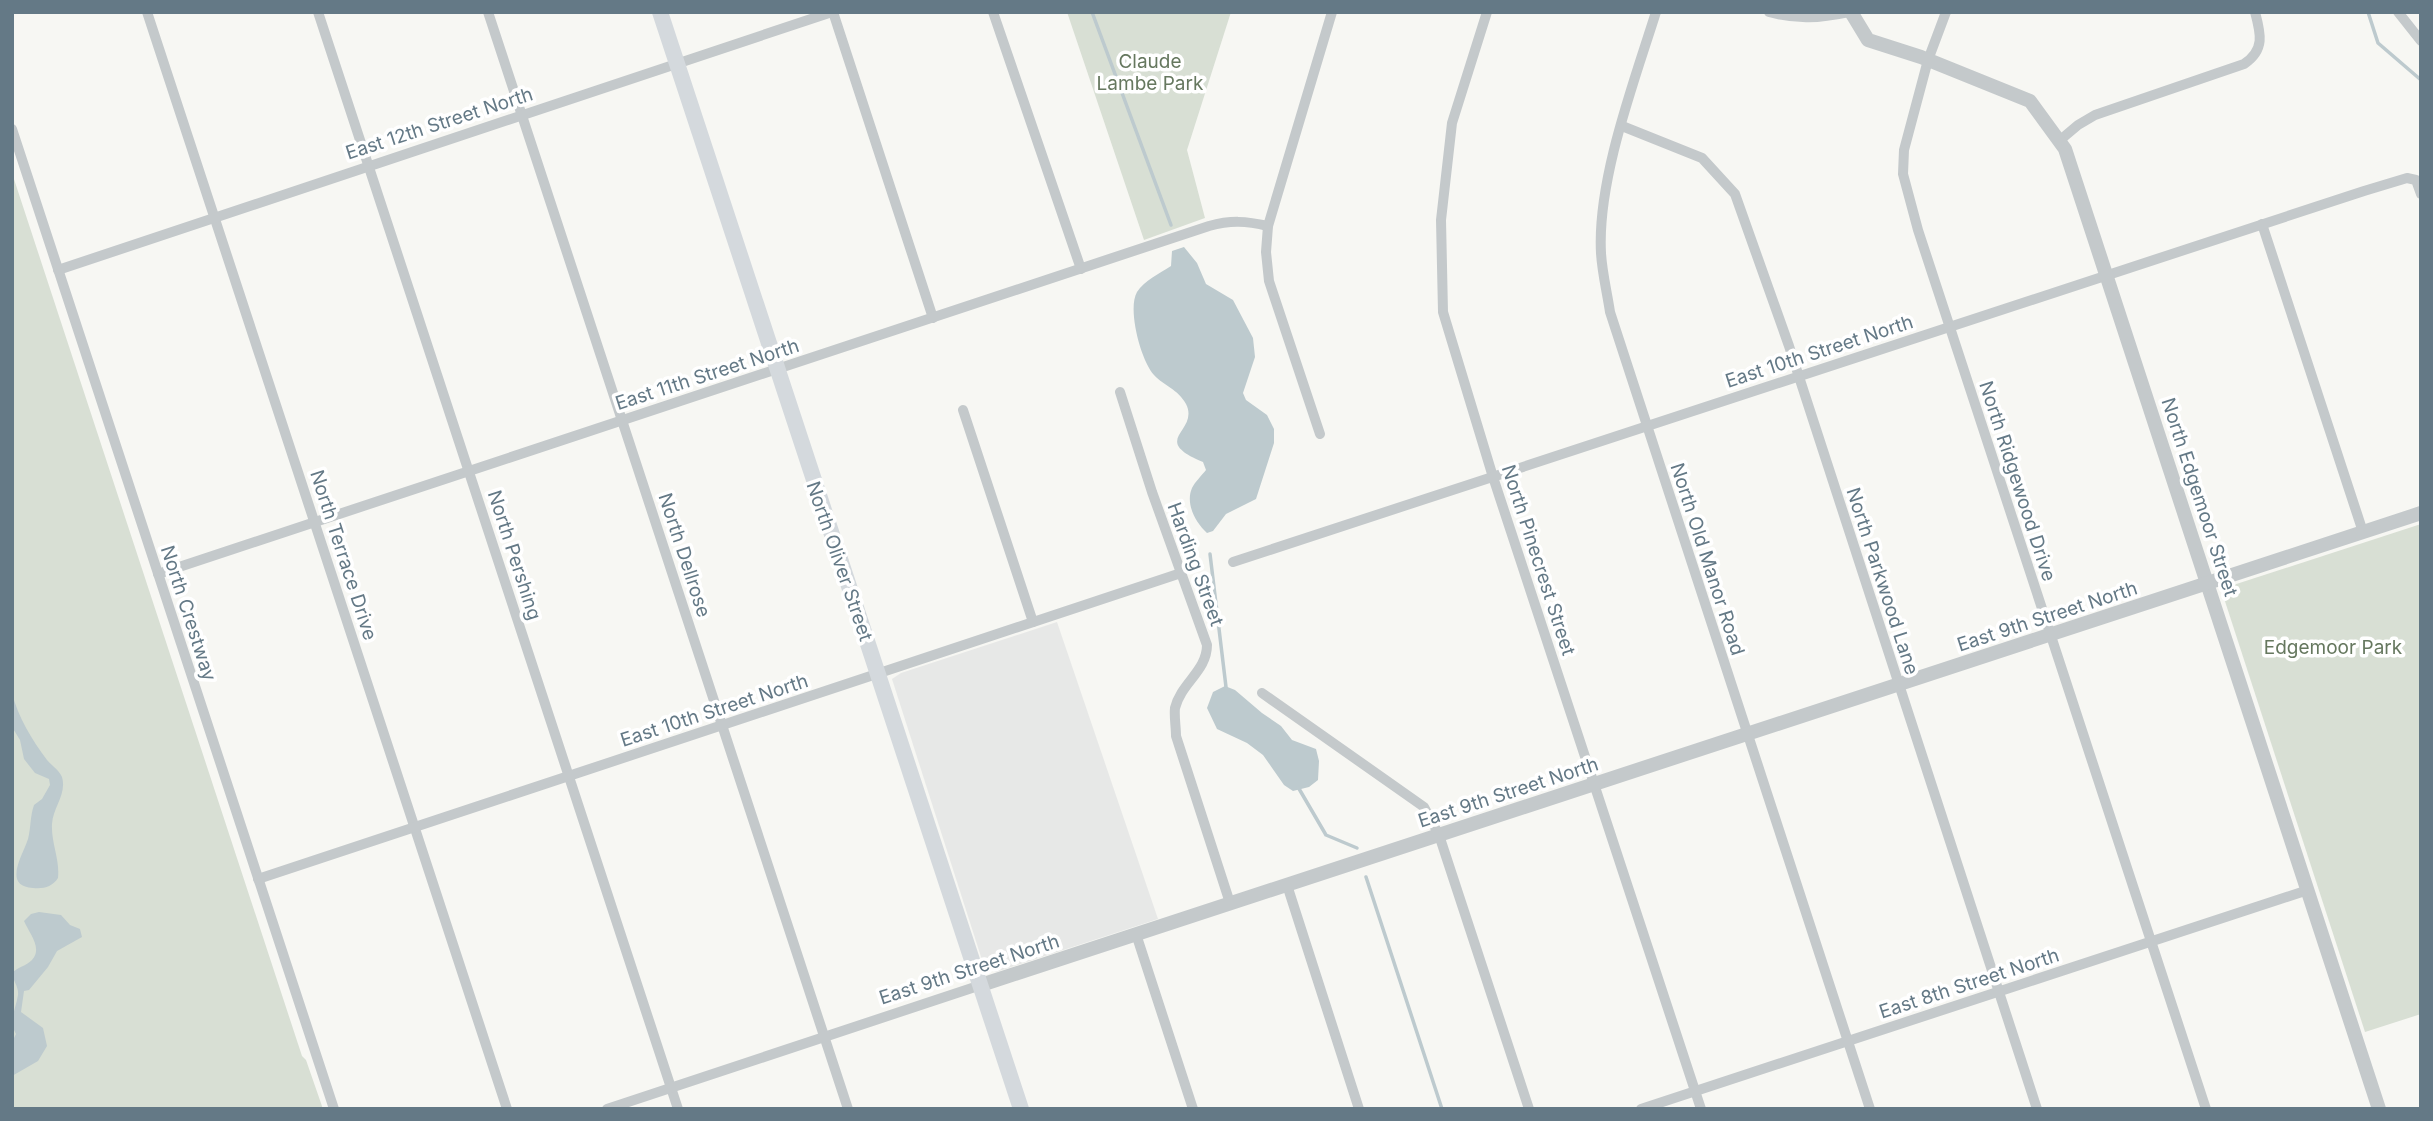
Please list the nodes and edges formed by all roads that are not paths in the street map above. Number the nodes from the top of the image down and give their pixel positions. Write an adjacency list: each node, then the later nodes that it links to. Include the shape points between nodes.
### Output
1 (147, 12): 24 (street, North Terrace Drive)
2 (318, 12): 22 (street, North Pershing)
3 (488, 12): 18 (street, North Dellrose)
4 (660, 12): 17 (main road, North Oliver Street)
5 (833, 12): 17 (street, East 12th Street North); 30 (street)
6 (993, 12): 27 (street)
7 (1332, 12): 26 (street)
8 (1487, 12): 40 (street, North Pinecrest Street, via 1452,123 1441,233 1443,312)
9 (1656, 12): 19 (street, North Old Manor Road)
10 (1769, 12): 11 (street, via 1819,19)
11 (1850, 12): 16 (street, North Edgemoor Street, via 1868,40)
12 (1945, 12): 16 (street, North Ridgewood Drive)
13 (2255, 12): 21 (street, via 2261,42 2244,64 2095,115)
14 (2398, 12): 15 (street)
15 (2421, 41)
16 (1928, 60): 21 (street, North Edgemoor Street, via 2030,102); 31 (street, North Ridgewood Drive, via 1904,150 1903,174)
17 (677, 63): 18 (street, East 12th Street North); 32 (main road, North Oliver Street)
18 (522, 114): 22 (street, East 12th Street North); 36 (street, North Dellrose)
19 (1622, 126): 33 (street, North Parkwood Lane, via 1702,158 1735,194); 37 (street, North Old Manor Road, via 1605,191 1601,252 1610,312)
20 (12, 129): 28 (street, North Crestway)
21 (2059, 141): 29 (street, North Edgemoor Street)
22 (368, 165): 24 (street, East 12th Street North); 39 (street, North Pershing)
23 (2421, 194): 25 (street, East 10th Street North, via 2416,180 2407,178)
24 (214, 216): 28 (street, East 12th Street North); 42 (street, North Terrace Drive)
25 (2262, 224): 29 (street, East 10th Street North); 43 (street)
26 (1268, 226): 27 (street, East 11th Street North, via 1228,221); 38 (street, via 1269,281)
27 (1082, 269): 30 (street, East 11th Street North)
28 (58, 270): 46 (street, North Crestway)
29 (2107, 275): 31 (street, East 10th Street North); 47 (street, North Edgemoor Street)
30 (933, 318): 32 (street, East 11th Street North)
31 (1949, 326): 33 (street, East 10th Street North); 49 (street, North Ridgewood Drive)
32 (777, 369): 36 (street, East 11th Street North); 50 (main road, North Oliver Street)
33 (1798, 376): 37 (street, East 10th Street North); 51 (street, North Parkwood Lane)
34 (1120, 392): 45 (street, Harding Street)
35 (963, 410): 48 (street)
36 (623, 421): 39 (street, East 11th Street North); 53 (street, North Dellrose)
37 (1647, 426): 40 (street, East 10th Street North); 54 (street, North Old Manor Road)
38 (1320, 434)
39 (469, 472): 42 (street, East 11th Street North); 55 (street, North Pershing)
40 (1493, 477): 44 (street, East 10th Street North); 56 (street, North Pinecrest Street)
41 (2421, 513): 43 (street, East 9th Street North)
42 (314, 523): 46 (street, East 11th Street North); 57 (street, North Terrace Drive)
43 (2363, 532): 47 (street, East 9th Street North)
44 (1233, 562)
45 (1181, 573): 48 (street, East 10th Street North); 62 (street, Harding Street, via 1207,656 1175,708 1176,736)
46 (158, 574): 59 (street, North Crestway)
47 (2207, 583): 49 (street, East 9th Street North); 61 (street, North Edgemoor Street)
48 (1033, 622): 50 (street, East 10th Street North)
49 (2051, 635): 51 (street, East 9th Street North); 64 (street, North Ridgewood Drive)
50 (878, 673): 53 (street, East 10th Street North); 65 (main road, North Oliver Street)
51 (1898, 685): 54 (street, East 9th Street North); 66 (street, North Parkwood Lane)
52 (1262, 693): 58 (street, via 1424,807)
53 (721, 726): 55 (street, East 10th Street North); 67 (street, North Dellrose)
54 (1747, 734): 56 (street, East 9th Street North); 68 (street, North Old Manor Road)
55 (569, 776): 57 (street, East 10th Street North); 69 (street, North Pershing)
56 (1594, 785): 58 (street, East 9th Street North); 70 (street, North Pinecrest Street)
57 (414, 828): 59 (street, East 10th Street North); 72 (street, North Terrace Drive)
58 (1439, 835): 60 (street, East 9th Street North); 79 (street)
59 (258, 880): 71 (street, North Crestway)
60 (1287, 885): 62 (street, East 9th Street North); 78 (street)
61 (2308, 890): 64 (street, East 8th Street North); 85 (street, North Edgemoor Street)
62 (1230, 903): 63 (street, East 9th Street North)
63 (1136, 934): 65 (street, East 9th Street North); 77 (street)
64 (2151, 942): 66 (street, East 8th Street North); 84 (street, North Ridgewood Drive)
65 (981, 985): 67 (street, East 9th Street North); 76 (main road, North Oliver Street)
66 (1999, 992): 68 (street, East 8th Street North); 83 (street, North Parkwood Lane)
67 (825, 1037): 69 (street, East 9th Street North); 75 (street, North Dellrose)
68 (1847, 1041): 70 (street, East 8th Street North); 82 (street, North Old Manor Road)
69 (671, 1088): 73 (street, East 9th Street North); 74 (street, North Pershing)
70 (1695, 1091): 80 (street, East 8th Street North); 81 (street, North Pinecrest Street)
71 (334, 1109)
72 (507, 1109)
73 (607, 1109)
74 (678, 1109)
75 (848, 1109)
76 (1021, 1109)
77 (1193, 1109)
78 (1359, 1109)
79 (1529, 1109)
80 (1641, 1109)
81 (1701, 1109)
82 (1870, 1109)
83 (2037, 1109)
84 (2206, 1109)
85 (2379, 1109)

